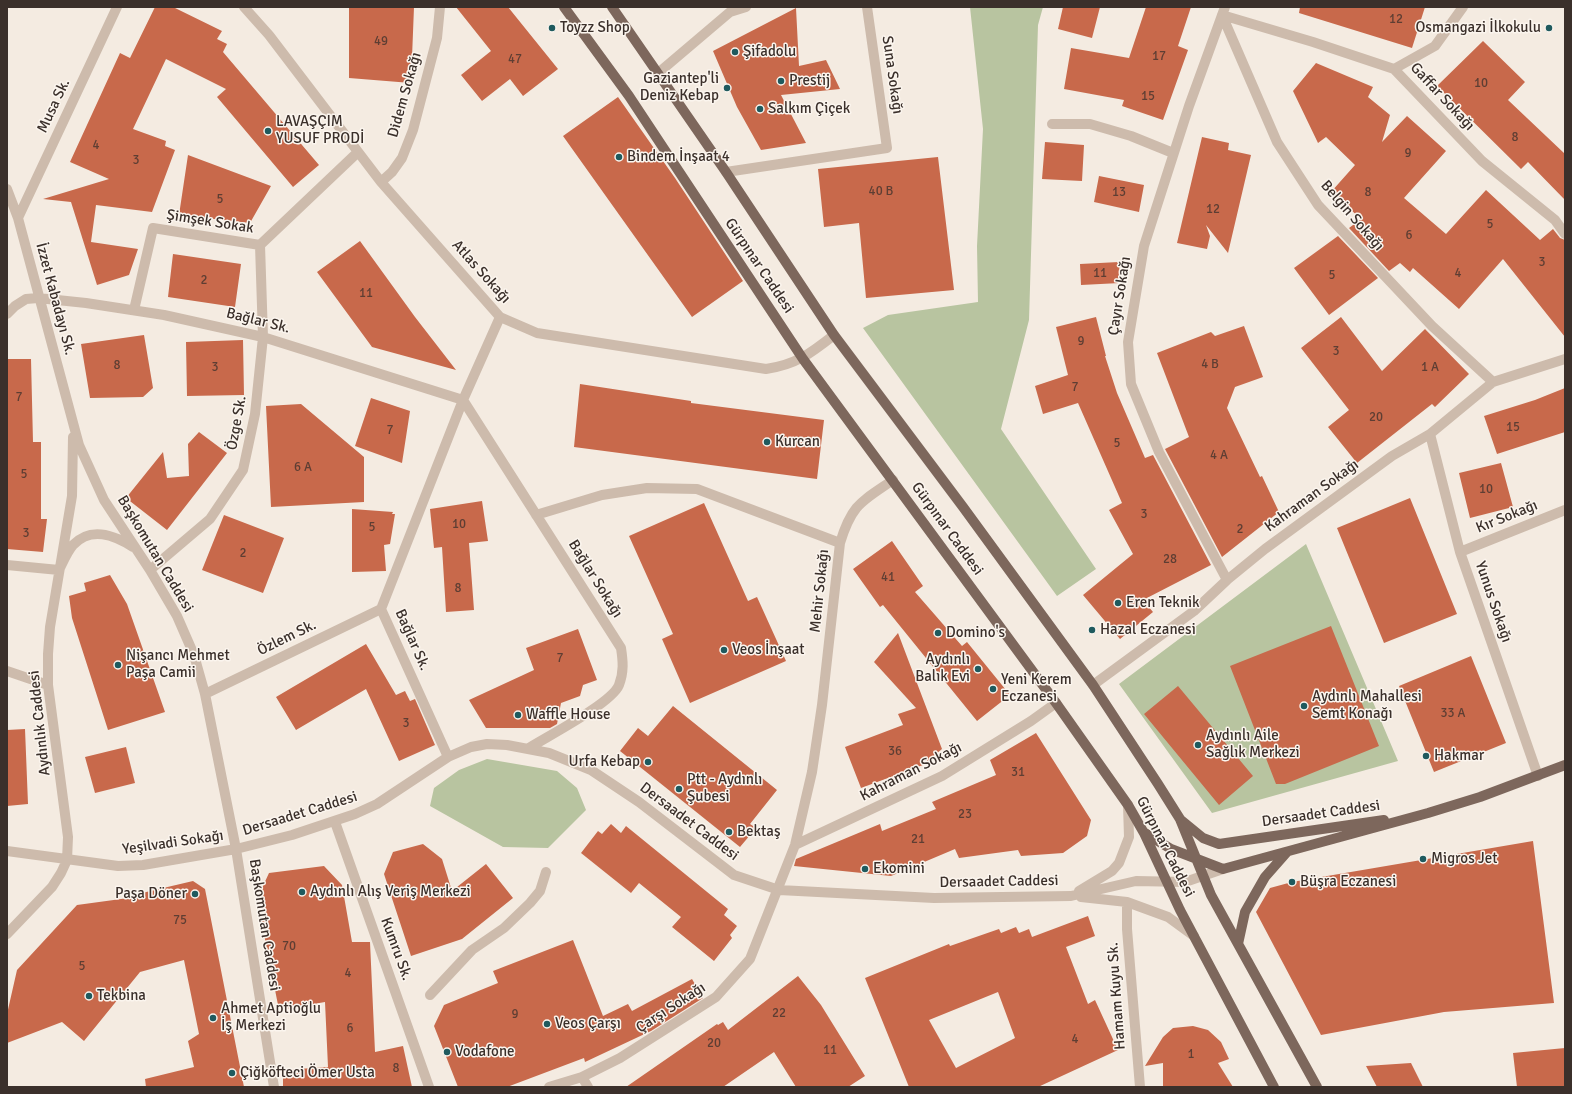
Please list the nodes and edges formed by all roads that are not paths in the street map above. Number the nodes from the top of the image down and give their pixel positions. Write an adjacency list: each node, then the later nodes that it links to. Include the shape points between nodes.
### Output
1 (117, 7): 18 (street, Musa Sk.)
2 (244, 7): 13 (street, Atlas Sokağı, via 269,35)
3 (440, 7): 16 (street, Didem Sokağı, via 437,38 413,130 402,158)
4 (564, 7): 27 (main road, Gürpınar Caddesi, via 629,96)
5 (612, 7): 11 (main road, Gürpınar Caddesi)
6 (746, 7): 11 (street, via 730,12)
7 (867, 7): 15 (street, Suna Sokağı, via 887,148)
8 (1463, 7): 10 (street, via 1435,46)
9 (1224, 11): 10 (street, Gaffar Sokağı); 14 (street, Çayır Sokağı); 29 (street, Belgin Sokağı, via 1277,142 1318,205 1432,326)
10 (1394, 69): 19 (street, Gaffar Sokağı, via 1482,161 1555,220)
11 (657, 74): 15 (main road, Gürpınar Caddesi)
12 (1052, 124): 14 (street, via 1090,124 1131,136)
13 (358, 152): 16 (street, Atlas Sokağı); 20 (street, Şimşek Sokak)
14 (1174, 153): 42 (street, Çayır Sokağı, via 1144,246 1128,342 1131,384 1159,452)
15 (726, 172): 25 (main road, Gürpınar Caddesi)
16 (381, 182): 24 (street, Atlas Sokağı)
17 (7, 189): 18 (street, İzzet Kabadayı Sk.)
18 (18, 218): 21 (street, İzzet Kabadayı Sk.)
19 (1565, 234)
20 (260, 245): 22 (street, Şimşek Sokak, via 153,228); 26 (street, Özge Sk.)
21 (38, 298): 22 (street, Bağlar Sk.); 23 (street, via 26,300); 31 (street, İzzet Kabadayı Sk.)
22 (134, 310): 26 (street, Bağlar Sk.)
23 (7, 314)
24 (500, 317): 27 (street, Atlas Sokağı, via 537,333 766,369 784,367); 30 (street, Bağlar Sk.)
25 (834, 335): 27 (street, Atlas Sokağı); 46 (main road, Gürpınar Caddesi)
26 (263, 337): 30 (street, Bağlar Sk.); 41 (street, Özge Sk., via 255,414 243,470 210,519)
27 (803, 358): 33 (main road, Gürpınar Caddesi)
28 (1565, 359): 29 (street, Kahraman Sokağı)
29 (1493, 382): 32 (street, Kahraman Sokağı)
30 (464, 400): 35 (street, Bağlar Sokağı); 43 (street, Bağlar Sk.)
31 (72, 417): 37 (street, Başkomutan Caddesi, via 87,465 104,500); 40 (street, Aydınlık Caddesi, via 72,496)
32 (1430, 434): 38 (street, Yunus Sokağı); 42 (street, Kahraman Sokağı, via 1392,456)
33 (893, 480): 36 (street, Mehir Sokağı, via 858,504 847,521); 48 (main road, Gürpınar Caddesi)
34 (1565, 510): 38 (street, Kır Sokağı)
35 (536, 515): 36 (street, via 602,495 647,488 697,489); 49 (street, Bağlar Sokağı, via 621,648 624,664 619,686 606,700)
36 (840, 543): 58 (street, Mehir Sokağı, via 822,705 812,772)
37 (136, 548): 40 (street, via 108,535 84,536 72,546); 41 (street, Başkomutan Caddesi)
38 (1460, 552): 52 (street, Yunus Sokağı)
39 (7, 565): 40 (street)
40 (59, 570): 45 (street, Aydınlık Caddesi, via 50,627)
41 (150, 570): 47 (street, Başkomutan Caddesi, via 177,616 194,655)
42 (1227, 580): 46 (street, Kahraman Sokağı, via 1194,611)
43 (381, 609): 47 (street, Özlem Sk.); 50 (street, Bağlar Sk.)
44 (7, 670): 45 (street)
45 (48, 685): 63 (street, Aydınlık Caddesi, via 68,837)
46 (1093, 686): 55 (main road, Gürpınar Caddesi)
47 (205, 694): 59 (street, Başkomutan Caddesi)
48 (1056, 702): 53 (main road, Gürpınar Caddesi); 58 (street, Kahraman Sokağı, via 1031,721 942,776)
49 (529, 748): 50 (street, Dersaadet Caddesi, via 487,744 471,747); 68 (street, Dersaadet Caddesi, via 568,759 591,770 639,802 734,874)
50 (448, 757): 56 (street, Dersaadet Caddesi, via 377,804)
51 (1565, 765): 52 (main road, Dersaadet Caddesi)
52 (1538, 776): 54 (main road, Dersaadet Caddesi)
53 (1128, 804): 57 (main road, Gürpınar Caddesi); 69 (street, via 1129,837 1119,863 1112,871)
54 (1428, 814): 55 (main road, Dersaadet Caddesi, via 1219,844 1203,838); 61 (main road, Dersaadet Caddesi)
55 (1180, 819): 62 (main road, Gürpınar Caddesi)
56 (335, 822): 59 (street, Dersaadet Caddesi); 77 (street, Kumru Sk.)
57 (1144, 833): 62 (main road, via 1171,849); 67 (main road, Gürpınar Caddesi)
58 (796, 845): 68 (street, Çarşı Sokağı)
59 (236, 849): 63 (street, Yeşilvadi Sokağı, via 143,865 118,866); 76 (street, Başkomutan Caddesi)
60 (7, 851): 63 (street, Yeşilvadi Sokağı)
61 (1287, 852): 64 (main road, Dersaadet Caddesi); 73 (main road, via 1265,876 1246,912)
62 (1196, 859): 64 (main road); 66 (main road, Gürpınar Caddesi)
63 (67, 860): 71 (street, Aydınlık Caddesi, via 52,887)
64 (1223, 869): 66 (street, Dersaadet Caddesi)
65 (546, 872): 74 (street, via 540,891 530,903 504,928 472,950)
66 (1203, 876): 67 (street, Dersaadet Caddesi, via 1186,882); 73 (main road, Gürpınar Caddesi)
67 (1168, 883): 69 (street, Dersaadet Caddesi, via 1136,881); 72 (main road, Gürpınar Caddesi)
68 (779, 890): 69 (street, Dersaadet Caddesi, via 934,898); 75 (street, Çarşı Sokağı, via 750,959 716,997 620,1058)
69 (1071, 896): 70 (street)
70 (1127, 902): 72 (street, via 1168,917); 80 (street, Hamam Kuyu Sk.)
71 (7, 934)
72 (1194, 936): 81 (main road, Gürpınar Caddesi)
73 (1238, 944): 82 (main road, Gürpınar Caddesi)
74 (430, 995)
75 (582, 1077): 78 (street, Çarşı Sokağı); 79 (street)
76 (274, 1087)
77 (429, 1087)
78 (549, 1087)
79 (588, 1087)
80 (1140, 1087)
81 (1274, 1087)
82 (1317, 1087)

